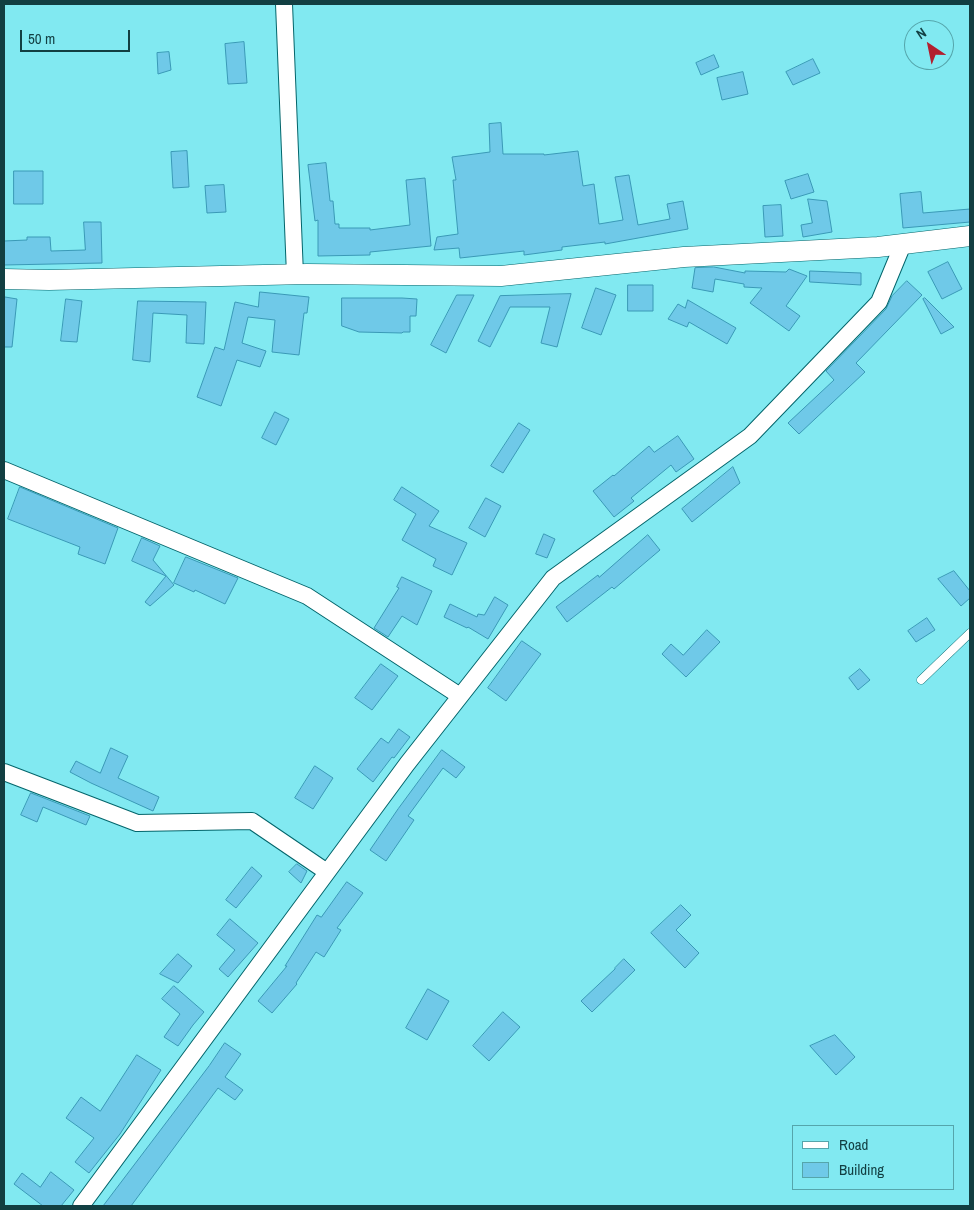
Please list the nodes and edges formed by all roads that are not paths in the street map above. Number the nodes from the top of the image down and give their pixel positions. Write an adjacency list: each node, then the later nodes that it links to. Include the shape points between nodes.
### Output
1 (284, 4): 4 (street)
2 (970, 236): 3 (street)
3 (903, 244): 4 (street, via 684,257 501,276); 9 (street, via 879,302 750,436 553,578)
4 (295, 275): 5 (street)
5 (4, 279)
6 (4, 470): 9 (street, via 307,596)
7 (970, 633): 8 (lane)
8 (921, 680)
9 (460, 696): 11 (street)
10 (4, 772): 11 (street, via 137,823 252,821)
11 (327, 872): 12 (street)
12 (81, 1206)

